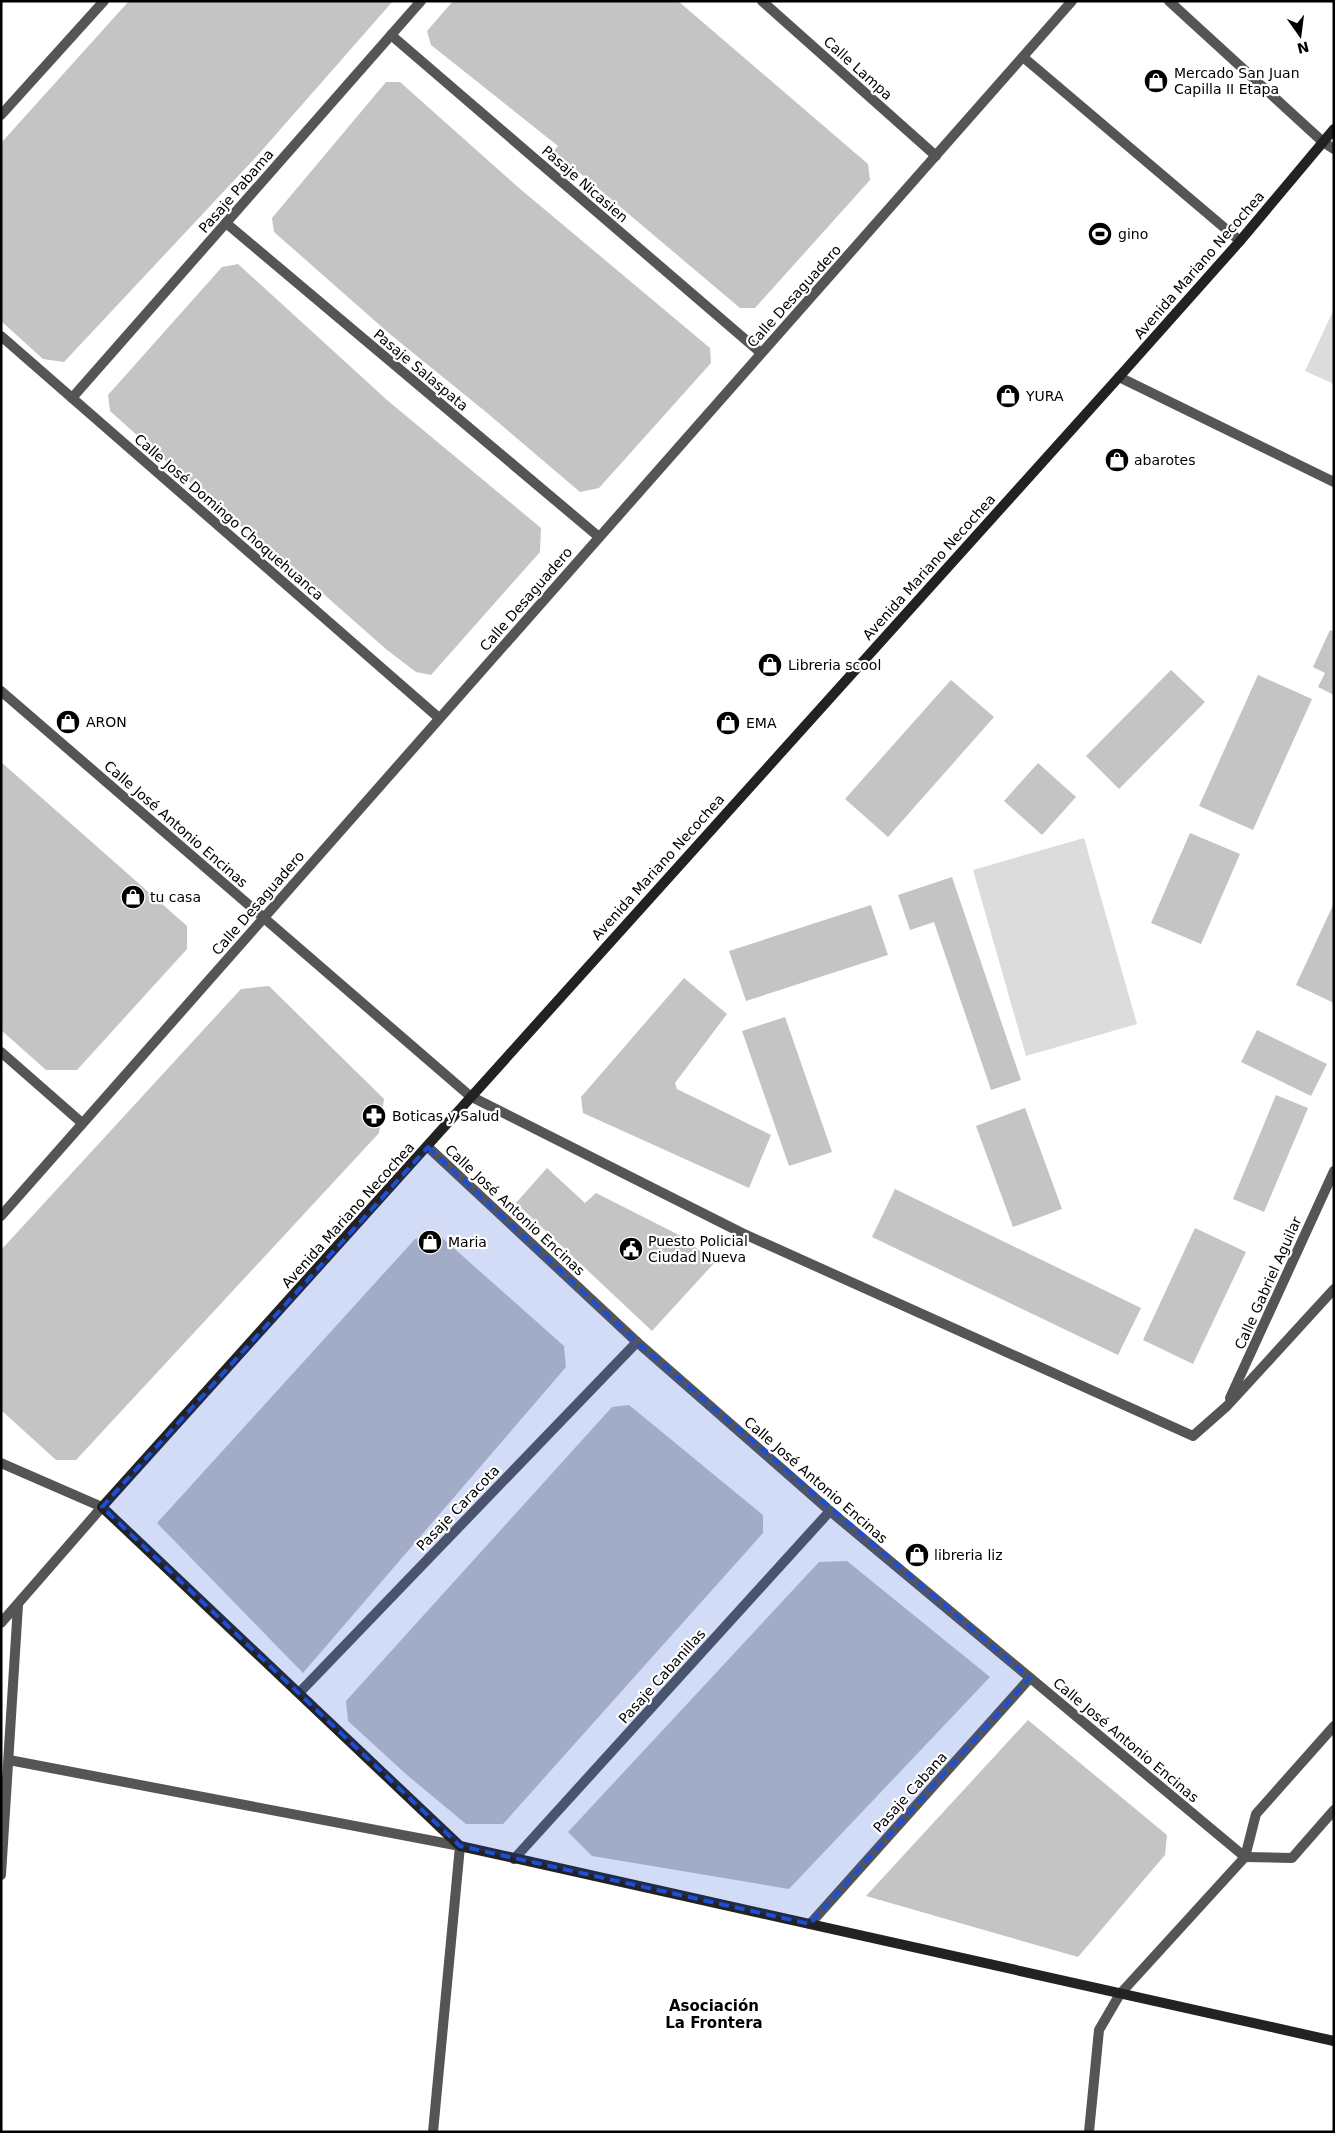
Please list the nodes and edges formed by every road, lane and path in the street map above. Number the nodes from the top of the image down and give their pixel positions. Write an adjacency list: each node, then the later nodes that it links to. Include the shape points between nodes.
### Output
1 (104, 1): 8 (street)
2 (421, 1): 6 (street, Pasaje Pabama)
3 (762, 1): 12 (street, Calle Lampa)
4 (1072, 1): 7 (street, Calle Desaguadero)
5 (1169, 1): 10 (street)
6 (392, 35): 13 (street, Pasaje Pabama); 16 (street, Pasaje Nicasien)
7 (1023, 57): 12 (street, Calle Desaguadero); 14 (street)
8 (1, 115)
9 (1334, 129): 10 (main road, Avenida Mariano Necochea)
10 (1323, 142): 11 (street); 14 (main road, Avenida Mariano Necochea)
11 (1334, 149)
12 (936, 156): 16 (street, Calle Desaguadero)
13 (226, 223): 18 (street, Pasaje Pabama); 20 (street, Pasaje Salaspata)
14 (1240, 241): 17 (main road, Avenida Mariano Necochea)
15 (1, 336): 18 (street, Calle José Domingo Choquehuanca)
16 (761, 353): 20 (street, Calle Desaguadero)
17 (1119, 377): 19 (street); 25 (main road, Avenida Mariano Necochea)
18 (72, 398): 22 (street, Calle José Domingo Choquehuanca)
19 (1334, 482)
20 (599, 537): 22 (street, Calle Desaguadero)
21 (1, 691): 23 (street, Calle José Antonio Encinas)
22 (439, 718): 23 (street, Calle Desaguadero)
23 (264, 918): 25 (street, Calle José Antonio Encinas); 26 (street, Calle Desaguadero)
24 (1, 1052): 26 (street)
25 (470, 1096): 27 (main road, Avenida Mariano Necochea); 32 (street, Calle José Antonio Encinas, via 742,1233 1193,1436)
26 (82, 1123): 29 (street, Calle Desaguadero)
27 (428, 1147): 31 (street, Calle José Antonio Encinas); 34 (main road, Avenida Mariano Necochea)
28 (1334, 1171): 32 (street, Calle Gabriel Aguilar)
29 (1, 1216)
30 (1334, 1289): 32 (street)
31 (637, 1342): 35 (street, Calle José Antonio Encinas); 39 (street, Pasaje Caracota)
32 (1227, 1406)
33 (1, 1464): 34 (street)
34 (102, 1507): 36 (street, Avenida Mariano Necochea); 39 (main road)
35 (830, 1511): 38 (street, Calle José Antonio Encinas); 45 (street, Pasaje Cabanillas)
36 (18, 1605): 37 (street, Avenida Mariano Necochea); 41 (street)
37 (1, 1623)
38 (1030, 1678): 44 (street, Calle José Antonio Encinas); 47 (street, Pasaje Cabana)
39 (298, 1693): 43 (main road)
40 (1334, 1726): 44 (street, via 1256,1814)
41 (9, 1760): 43 (street); 46 (street)
42 (1334, 1810): 44 (street, via 1292,1858)
43 (460, 1846): 45 (main road); 50 (street)
44 (1245, 1857): 48 (street)
45 (514, 1859): 47 (main road)
46 (1, 1875)
47 (810, 1924): 48 (main road)
48 (1120, 1994): 49 (main road); 51 (street, via 1099,2030)
49 (1334, 2041)
50 (433, 2132)
51 (1089, 2132)

